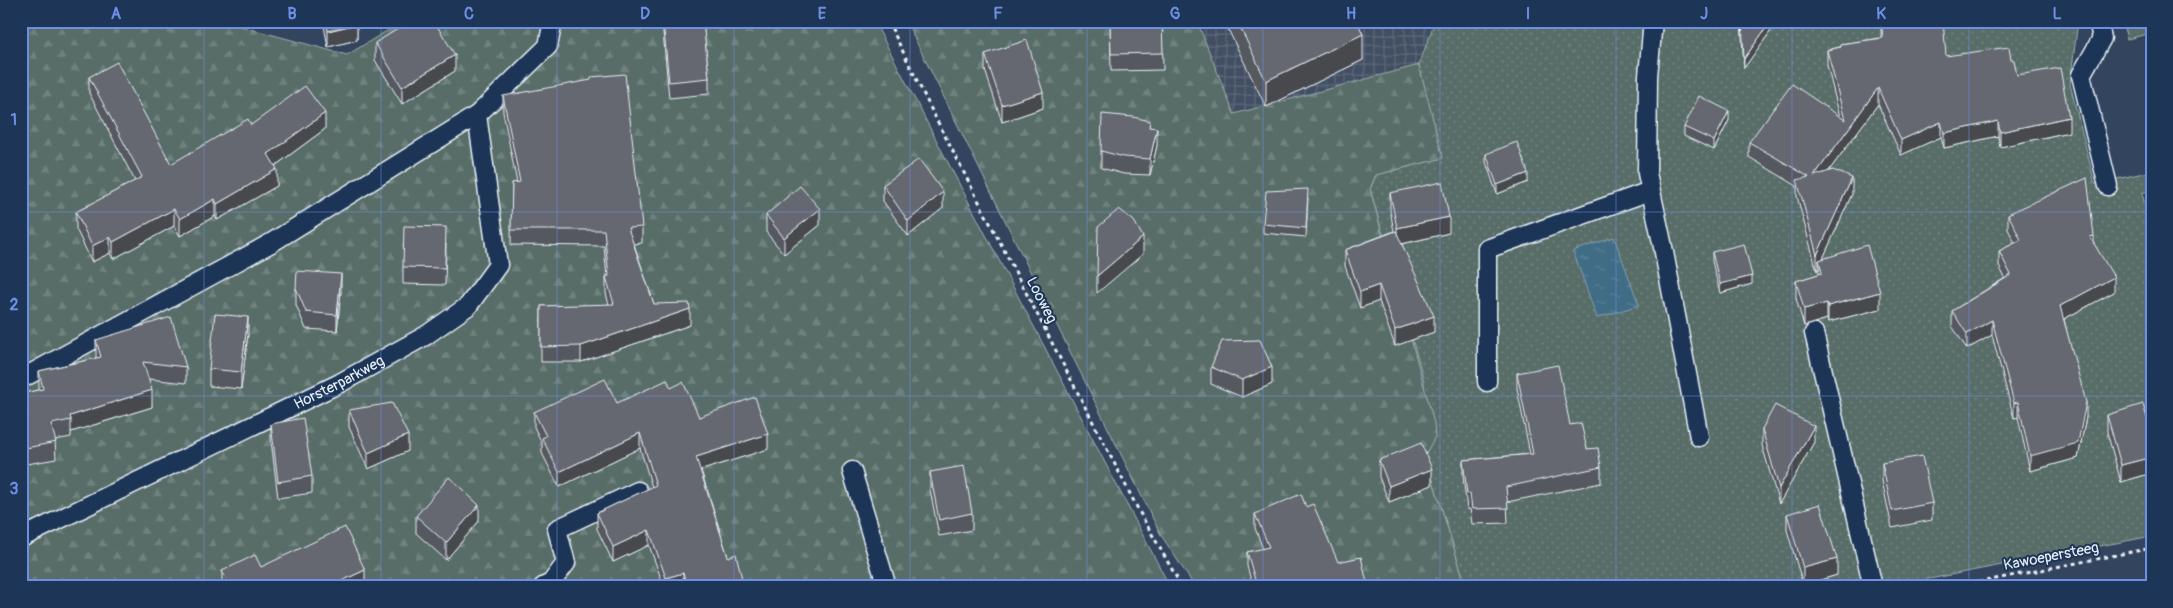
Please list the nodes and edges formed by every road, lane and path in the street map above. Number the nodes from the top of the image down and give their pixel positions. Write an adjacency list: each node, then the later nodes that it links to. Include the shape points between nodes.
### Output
1 (552, 21): 5 (lane, via 548,46)
2 (888, 21): 18 (path, Looweg, via 1135,504)
3 (1653, 21): 7 (lane, via 1646,174)
4 (2098, 21): 6 (lane, via 2102,38 2081,76)
5 (477, 115): 9 (lane, via 271,243); 14 (lane, Horsterparkweg, via 498,265 468,306 425,336 340,383)
6 (2108, 186)
7 (1650, 191): 10 (lane, via 1487,249); 11 (lane)
8 (1814, 333): 19 (lane)
9 (21, 379)
10 (1487, 382)
11 (1699, 437)
12 (852, 471): 17 (lane)
13 (638, 491): 16 (lane, via 557,529 566,563 551,583)
14 (21, 538)
15 (2152, 548): 20 (path, Kawoepersteeg)
16 (543, 587)
17 (887, 587)
18 (1182, 587)
19 (1873, 587)
20 (1955, 587)

